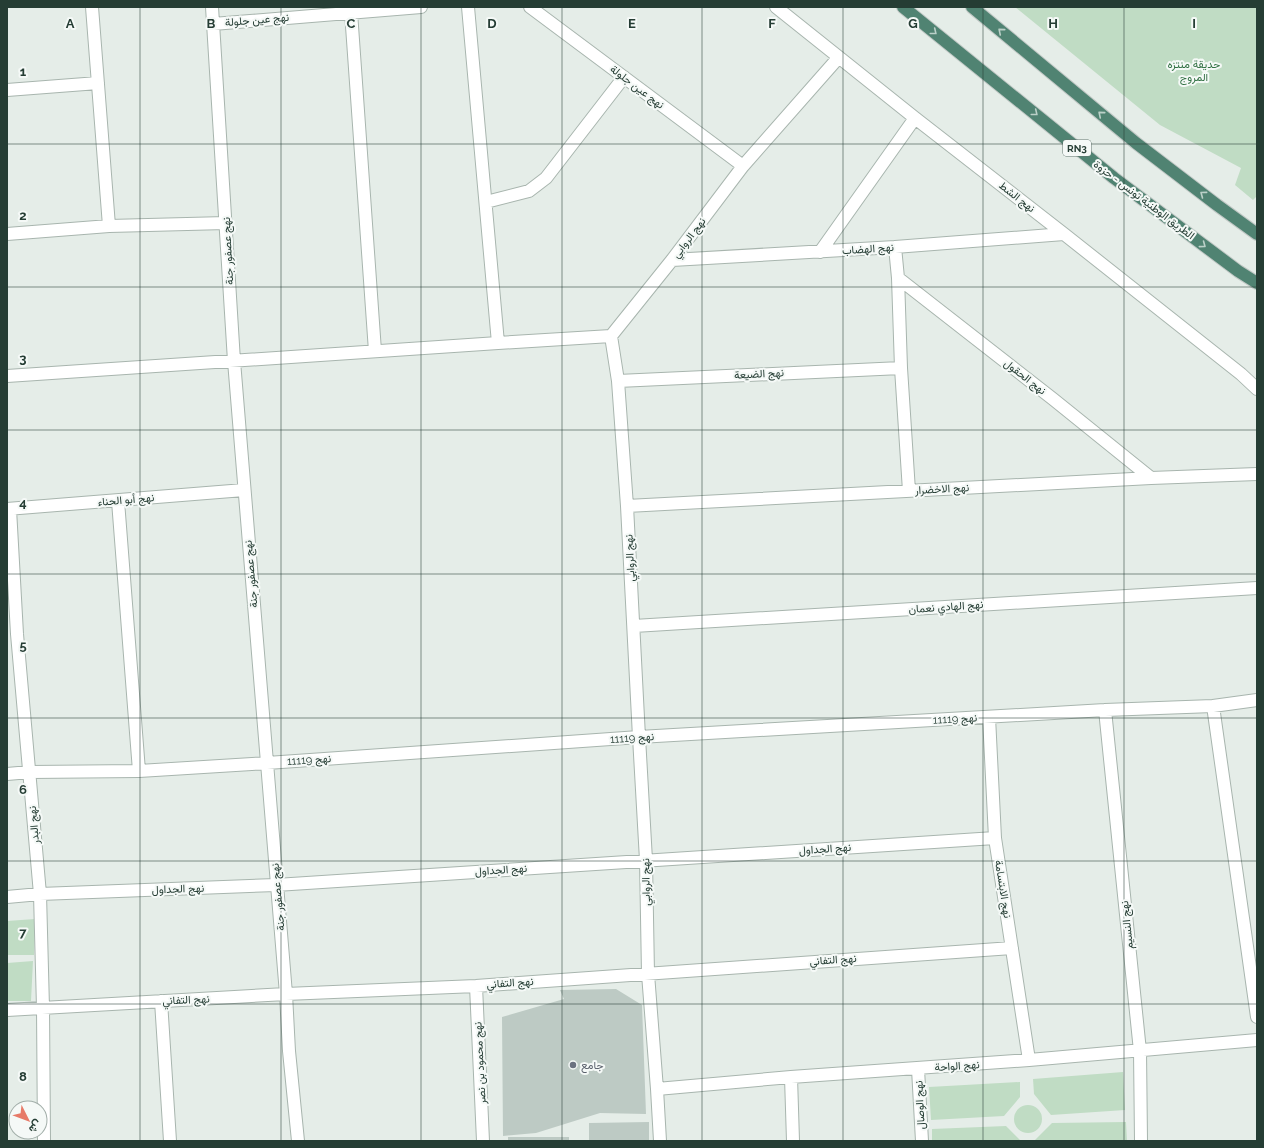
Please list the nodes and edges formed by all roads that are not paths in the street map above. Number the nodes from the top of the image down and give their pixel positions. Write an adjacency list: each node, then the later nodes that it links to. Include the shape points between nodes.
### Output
1 (92, 7): 13 (street)
2 (212, 7): 10 (street, نهج عصفور جنة)
3 (421, 7): 9 (street, نهج عين جلولة)
4 (468, 7): 17 (street)
5 (530, 7): 12 (street, نهج عين جلولة)
6 (776, 7): 11 (street, نهج الشط)
7 (903, 7): 27 (highway, الطريق الوطنية تونس - حزوة / RN3, one-way to 27, via 1114,178)
8 (972, 7): 22 (highway, one-way to 8, via 1136,143)
9 (352, 12): 10 (street, نهج عين جلولة); 30 (street)
10 (213, 24): 18 (street, نهج عصفور جنة)
11 (839, 57): 15 (street, نهج الشط); 16 (street, نهج الروابي)
12 (624, 77): 16 (street, نهج عين جلولة); 17 (street, via 546,178 529,191)
13 (98, 83): 14 (street); 19 (street)
14 (7, 90)
15 (915, 118): 21 (street, نهج الشط); 24 (street)
16 (743, 166): 25 (street, نهج الروابي)
17 (486, 202): 29 (street)
18 (226, 223): 19 (street); 31 (street, نهج عصفور جنة)
19 (109, 226): 20 (street)
20 (7, 234)
21 (1064, 234): 23 (street, نهج الهضاب); 35 (street, نهج الشط)
22 (1257, 234)
23 (895, 247): 24 (street, نهج الهضاب); 26 (street)
24 (820, 252): 25 (street, نهج الهضاب)
25 (672, 260): 28 (street, نهج الروابي)
26 (898, 278): 32 (street); 37 (street, نهج الحقول)
27 (1257, 283)
28 (611, 336): 29 (street); 34 (street, نهج الروابي)
29 (498, 343): 30 (street)
30 (375, 351): 31 (street)
31 (234, 361): 33 (street); 38 (street, نهج عصفور جنة)
32 (901, 368): 34 (street, نهج الضيعة); 39 (street)
33 (7, 376)
34 (618, 381): 41 (street, نهج الروابي)
35 (1257, 388)
36 (1257, 474): 37 (street, نهج الاخضرار)
37 (1152, 478): 39 (street, نهج الاخضرار)
38 (244, 490): 40 (street, نهج أبو الحناء); 51 (street, نهج عصفور جنة)
39 (910, 491): 41 (street, نهج الاخضرار)
40 (118, 501): 42 (street, نهج أبو الحناء); 52 (street)
41 (627, 506): 44 (street, نهج الروابي)
42 (9, 509): 45 (street, نهج البدر)
43 (1257, 588): 44 (street, نهج الهادي نعمان)
44 (634, 626): 50 (street, نهج الروابي)
45 (12, 635): 53 (street, نهج البدر)
46 (1257, 700): 47 (street, نهج 11119)
47 (1213, 706): 48 (street, نهج 11119); 67 (street)
48 (1105, 710): 49 (street, نهج 11119); 69 (street, نهج النسيم)
49 (989, 718): 50 (street, نهج 11119); 55 (street, نهج الابتسامة)
50 (639, 738): 51 (street, نهج 11119); 56 (street, نهج الروابي)
51 (267, 763): 52 (street, نهج 11119); 57 (street, نهج عصفور جنة)
52 (140, 770): 53 (street, نهج 11119)
53 (30, 772): 54 (street, نهج 11119); 58 (street, نهج البدر)
54 (7, 774)
55 (995, 838): 56 (street, نهج الجداول); 60 (street, نهج الابتسامة)
56 (646, 860): 57 (street, نهج الجداول); 61 (street, نهج الروابي)
57 (276, 885): 58 (street, نهج الجداول); 63 (street, نهج عصفور جنة)
58 (40, 894): 59 (street, نهج الجداول); 65 (street, نهج البدر)
59 (7, 897)
60 (1012, 948): 61 (street, نهج التفاني); 70 (street, نهج الابتسامة)
61 (648, 974): 62 (street, نهج التفاني); 73 (street, نهج الروابي)
62 (476, 986): 63 (street, نهج التفاني); 77 (street, نهج محمود بن نصر)
63 (286, 994): 64 (street, نهج التفاني); 76 (street, نهج عصفور جنة)
64 (161, 1001): 65 (street, نهج التفاني); 75 (street)
65 (43, 1008): 66 (street, نهج التفاني); 74 (street, نهج البدر)
66 (7, 1010)
67 (1257, 1017)
68 (1257, 1040): 69 (street, نهج الواحة)
69 (1140, 1050): 70 (street, نهج الواحة); 81 (street, نهج النسيم)
70 (1029, 1060): 71 (street, نهج الواحة)
71 (918, 1069): 72 (street, نهج الواحة); 80 (street, نهج الوصال)
72 (791, 1077): 73 (street, نهج الواحة); 79 (street)
73 (657, 1088): 78 (street, نهج الروابي)
74 (44, 1141)
75 (170, 1141)
76 (298, 1141)
77 (483, 1141)
78 (660, 1141)
79 (794, 1141)
80 (922, 1141)
81 (1141, 1141)

